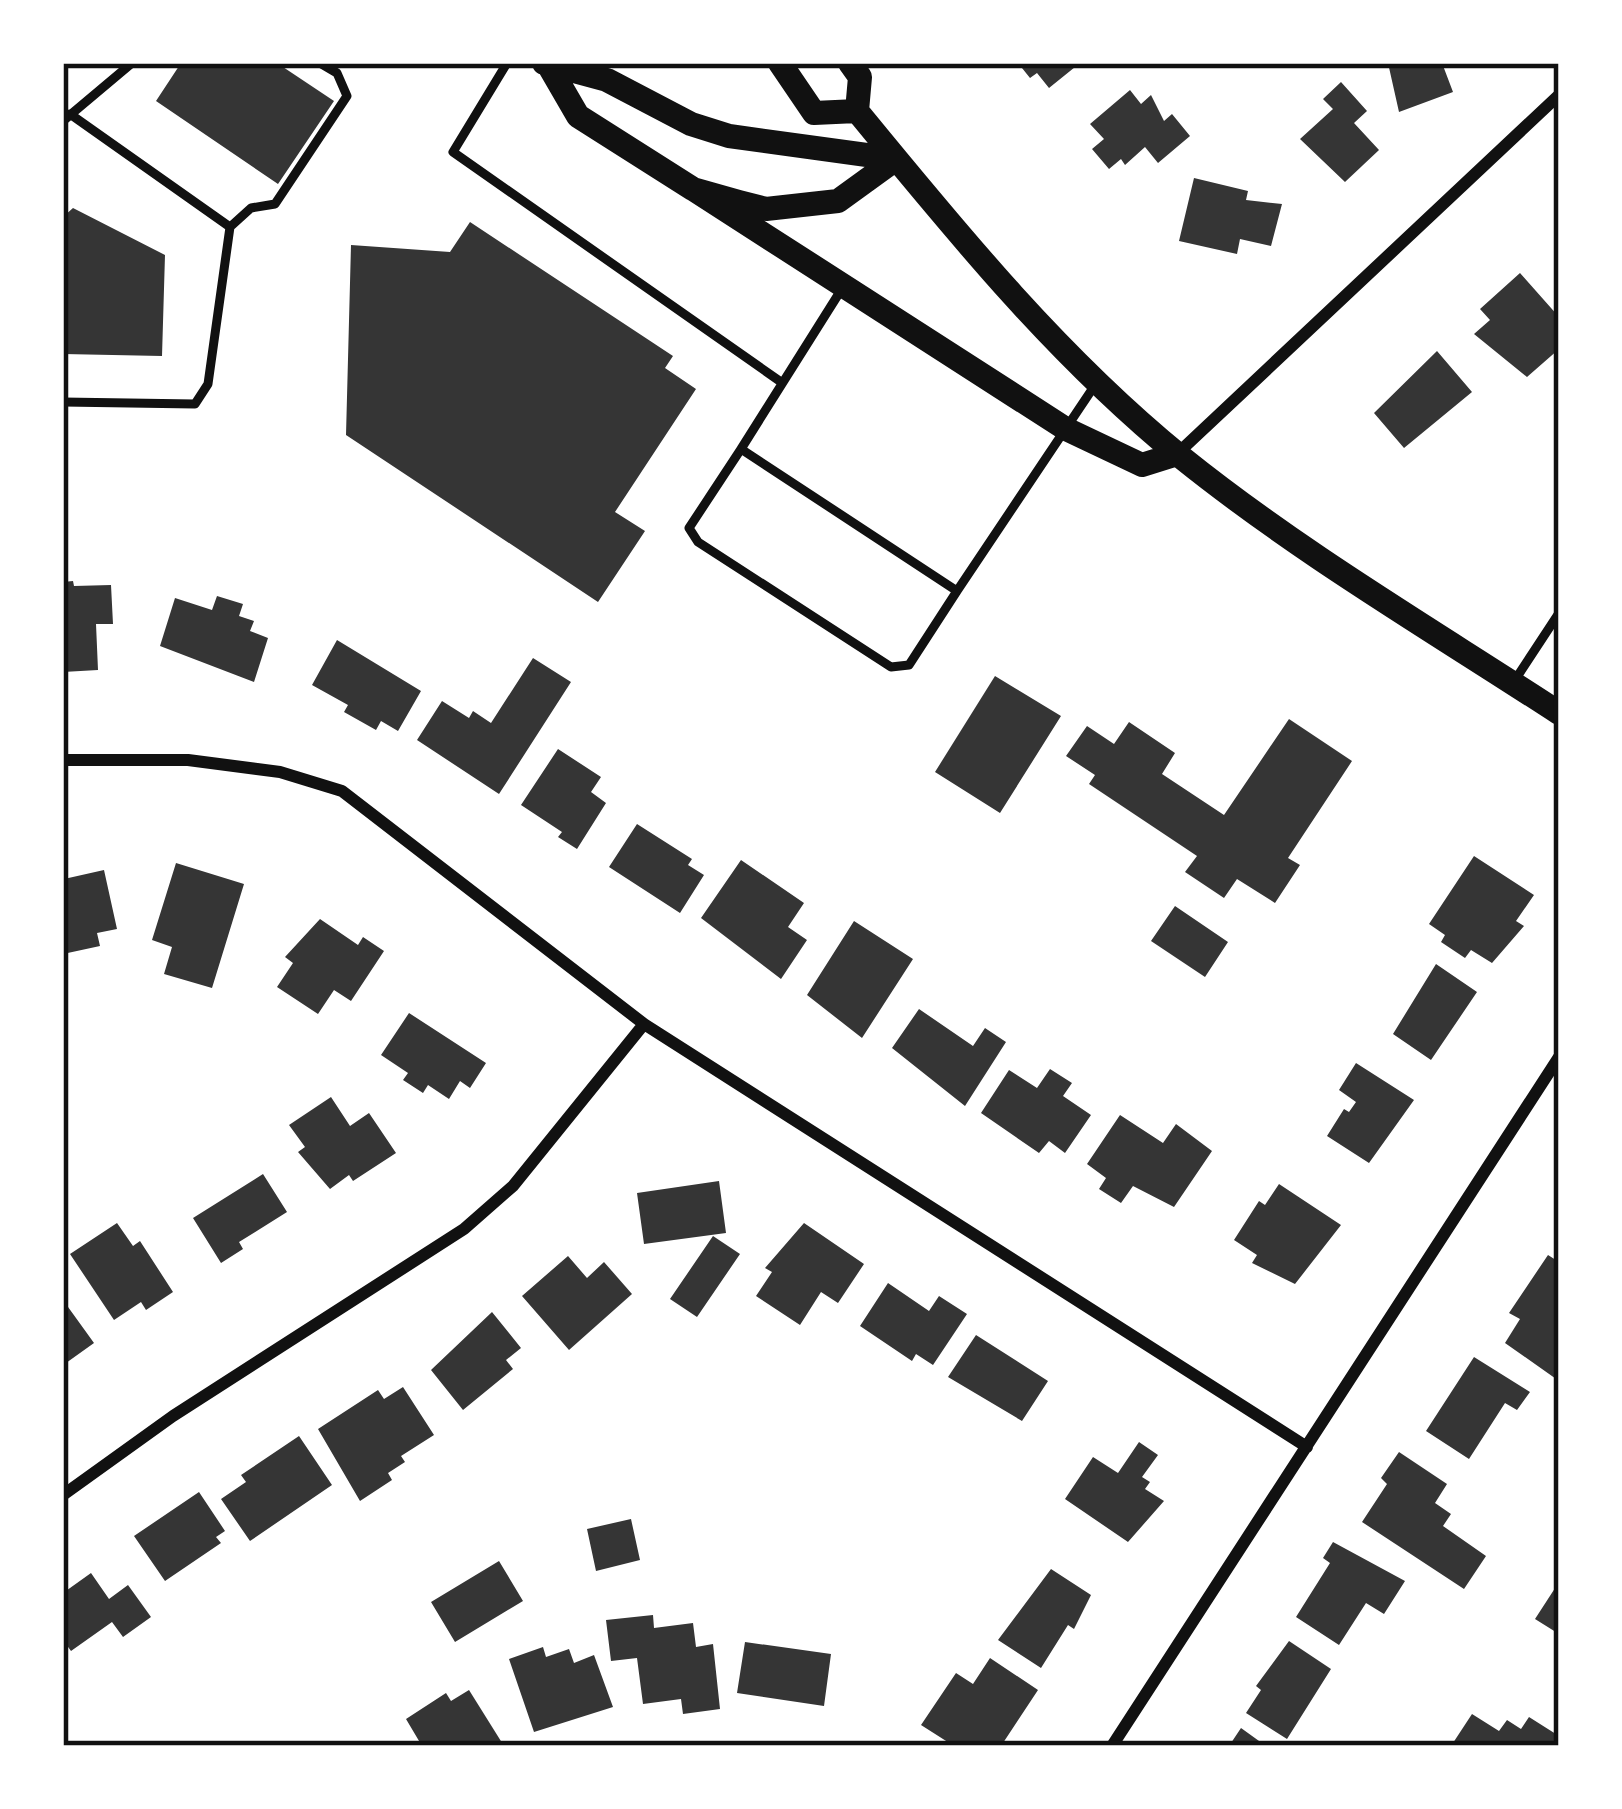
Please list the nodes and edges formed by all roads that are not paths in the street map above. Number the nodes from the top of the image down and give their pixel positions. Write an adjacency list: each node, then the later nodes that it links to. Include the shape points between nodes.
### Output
1 (132, 63): 9 (lane)
2 (320, 63): 12 (lane, via 338,73 347,96 275,204 251,208)
3 (507, 63): 15 (lane, via 453,152)
4 (780, 63): 8 (main road, via 814,113)
5 (850, 63): 8 (main road, via 860,77)
6 (548, 64): 10 (main road, via 607,80 729,136); 11 (main road, via 578,116)
7 (1559, 95): 19 (street)
8 (857, 111): 10 (main road)
9 (67, 117): 12 (lane)
10 (896, 159): 11 (main road, via 838,201 806,208 766,209); 14 (main road, via 957,237)
11 (693, 189): 13 (main road)
12 (230, 227): 16 (lane, via 208,384 196,404)
13 (843, 287): 15 (lane); 17 (main road)
14 (1097, 381): 17 (lane); 19 (main road)
15 (781, 382): 18 (lane)
16 (63, 402)
17 (1066, 429): 19 (main road, via 1142,466); 20 (lane)
18 (741, 449): 20 (lane); 20 (lane, via 689,528 698,542 891,667 909,665)
19 (1177, 454): 22 (main road)
20 (957, 591)
21 (1559, 613): 22 (lane)
22 (1513, 683): 23 (main road)
23 (1559, 712)
24 (63, 760): 25 (street, via 188,760 280,772 342,791)
25 (644, 1024): 27 (street); 28 (street, via 513,1186 464,1229)
26 (1559, 1057): 27 (street)
27 (1307, 1447): 29 (street)
28 (63, 1495)
29 (1112, 1746)

